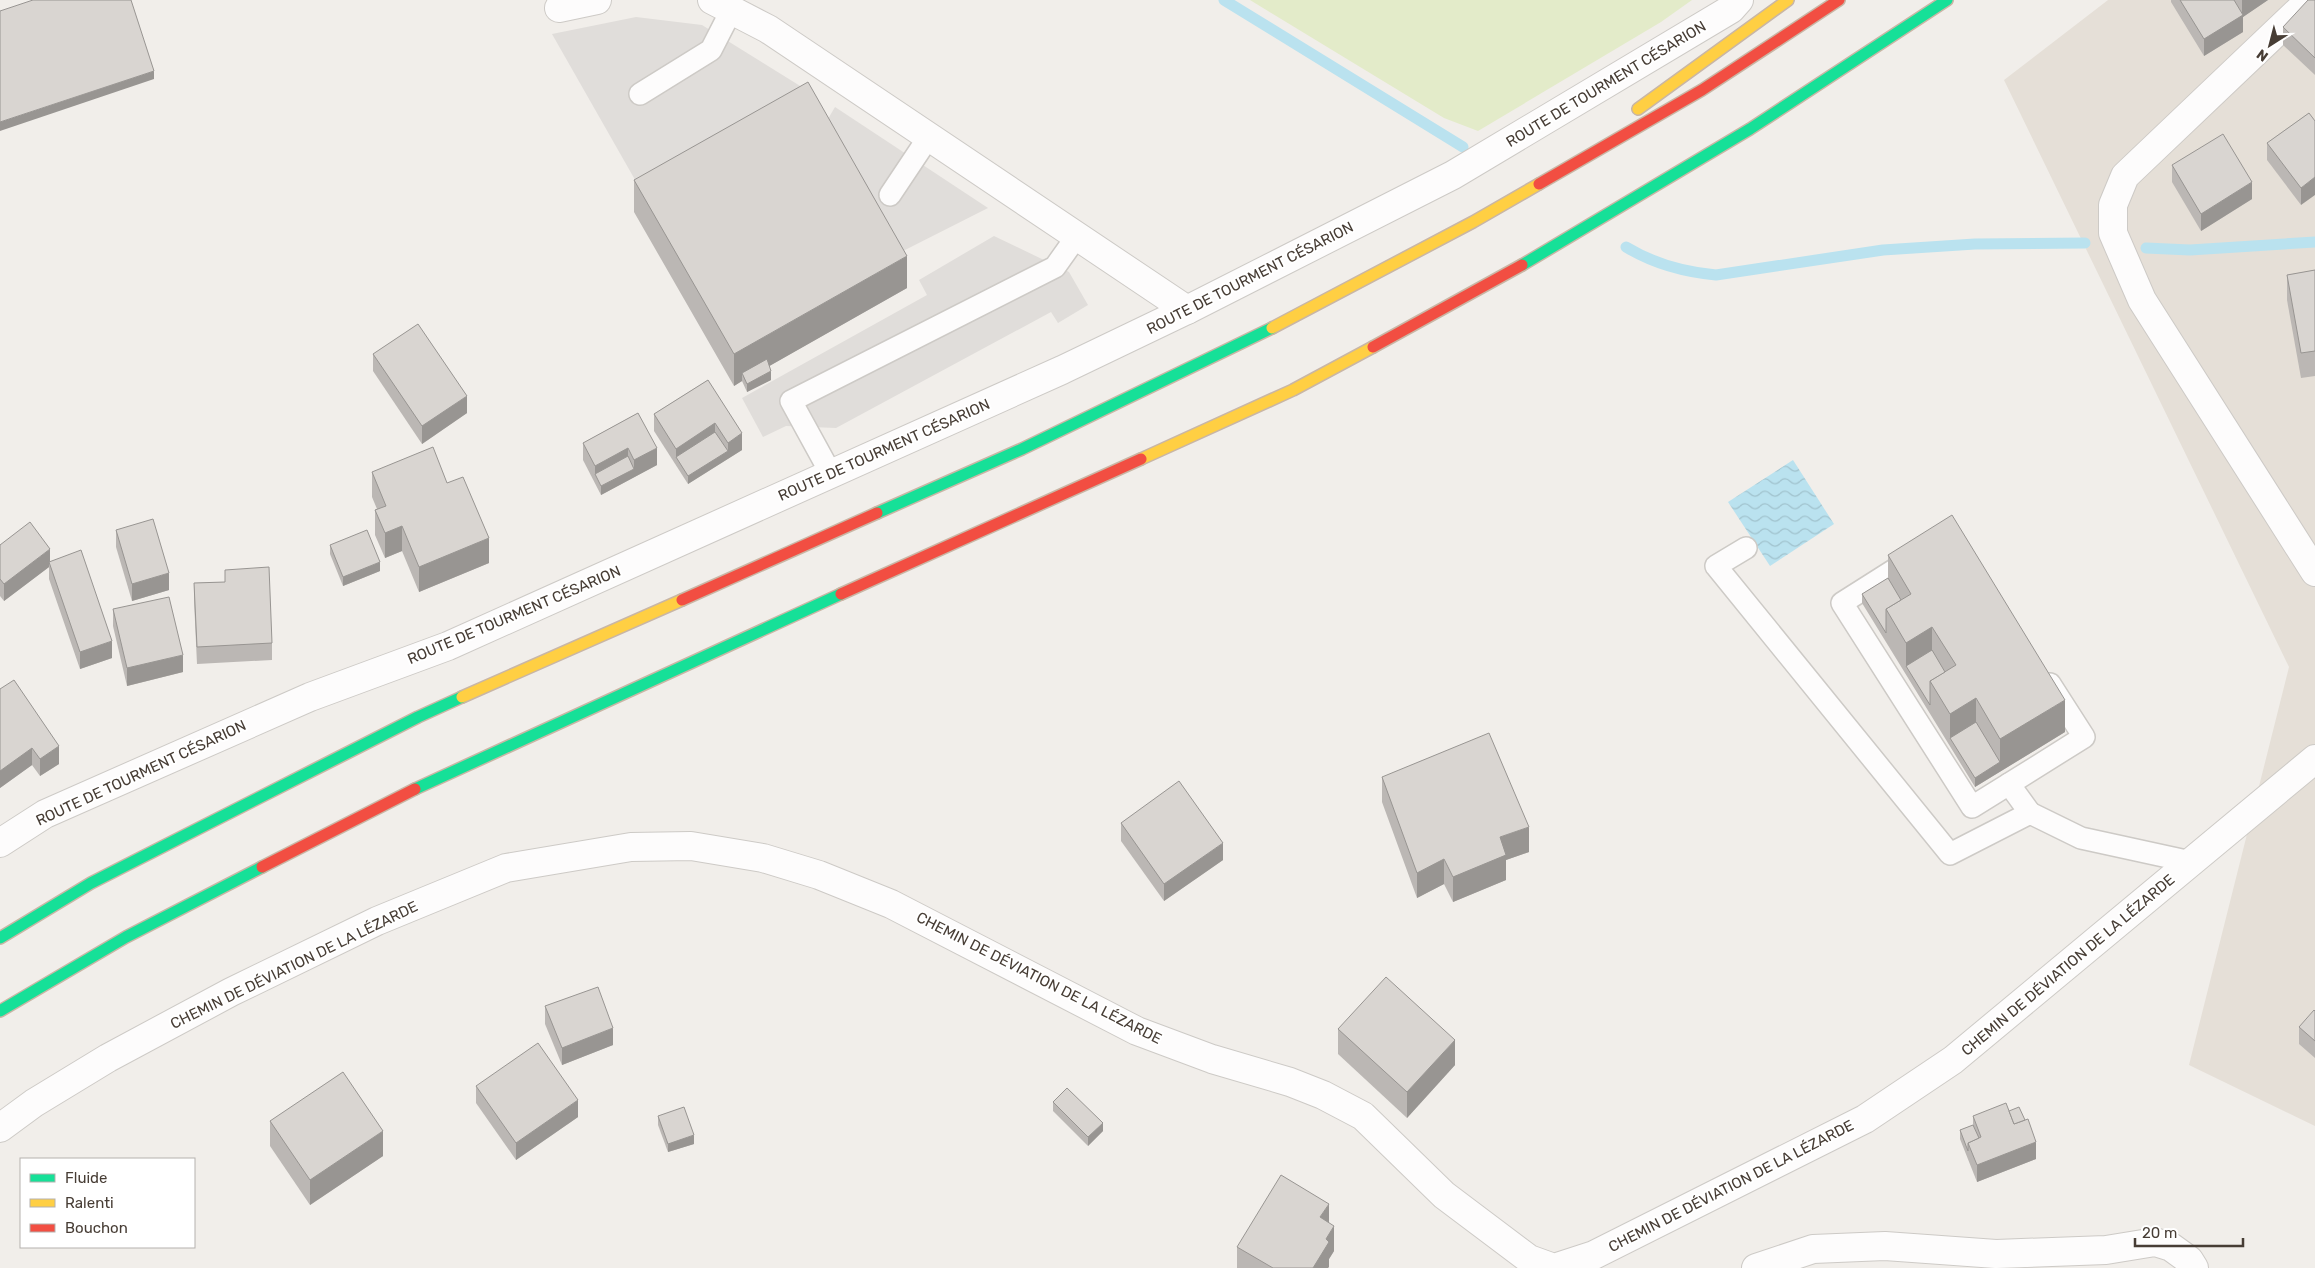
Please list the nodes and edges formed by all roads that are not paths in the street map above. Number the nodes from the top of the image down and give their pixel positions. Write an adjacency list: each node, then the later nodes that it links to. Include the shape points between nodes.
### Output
1 (597, 0): 8 (street)
2 (1739, 0): 16 (street, ROUTE DE TOURMENT CÉSARION, via 1731,8 1453,175)
3 (1788, 0): 10 (highway)
4 (1839, 0): 14 (highway, via 1702,90)
5 (1946, 0): 28 (highway, via 1742,134 1513,270 1293,390 446,773 126,937)
6 (2310, 0): 20 (street, via 2125,176 2113,205 2113,233 2142,300)
7 (722, 4): 9 (lane, via 711,50); 12 (street, via 768,29)
8 (559, 8)
9 (640, 94)
10 (1630, 115)
11 (1614, 127): 14 (highway)
12 (928, 138): 13 (lane); 15 (street)
13 (890, 195)
14 (1519, 196): 27 (highway, via 1277,325 1022,449 418,717 91,882)
15 (1077, 236): 16 (street); 17 (lane, via 1054,267 791,401)
16 (1187, 310): 17 (street, ROUTE DE TOURMENT CÉSARION)
17 (831, 474): 25 (street, ROUTE DE TOURMENT CÉSARION, via 448,646 310,697 80,798 45,814)
18 (1746, 548): 24 (lane, via 1716,566 1950,854)
19 (1930, 548): 23 (lane, via 1842,603 1972,808)
20 (2315, 572)
21 (2037, 663): 23 (lane, via 2084,737)
22 (2315, 758): 26 (street, CHEMIN DE DÉVIATION DE LA LÉZARDE)
23 (2009, 784): 24 (lane)
24 (2030, 813): 26 (lane, via 2081,838)
25 (0, 843)
26 (2191, 862): 31 (street, CHEMIN DE DÉVIATION DE LA LÉZARDE, via 1953,1060 1866,1119)
27 (0, 938)
28 (0, 1011)
29 (0, 1128): 32 (street, CHEMIN DE DÉVIATION DE LA LÉZARDE, via 108,1058 231,992 377,921 506,868 631,846 691,846 762,858 819,875 891,904 1137,1031 1323,1095 1363,1116 1444,1195 1502,1241 1529,1259)
30 (2052, 1260): 33 (street, via 1885,1246 1813,1249); 34 (street, via 2155,1242 2171,1247 2189,1260)
31 (1599, 1261): 32 (street, CHEMIN DE DÉVIATION DE LA LÉZARDE)
32 (1553, 1268)
33 (1756, 1268)
34 (2194, 1268)

